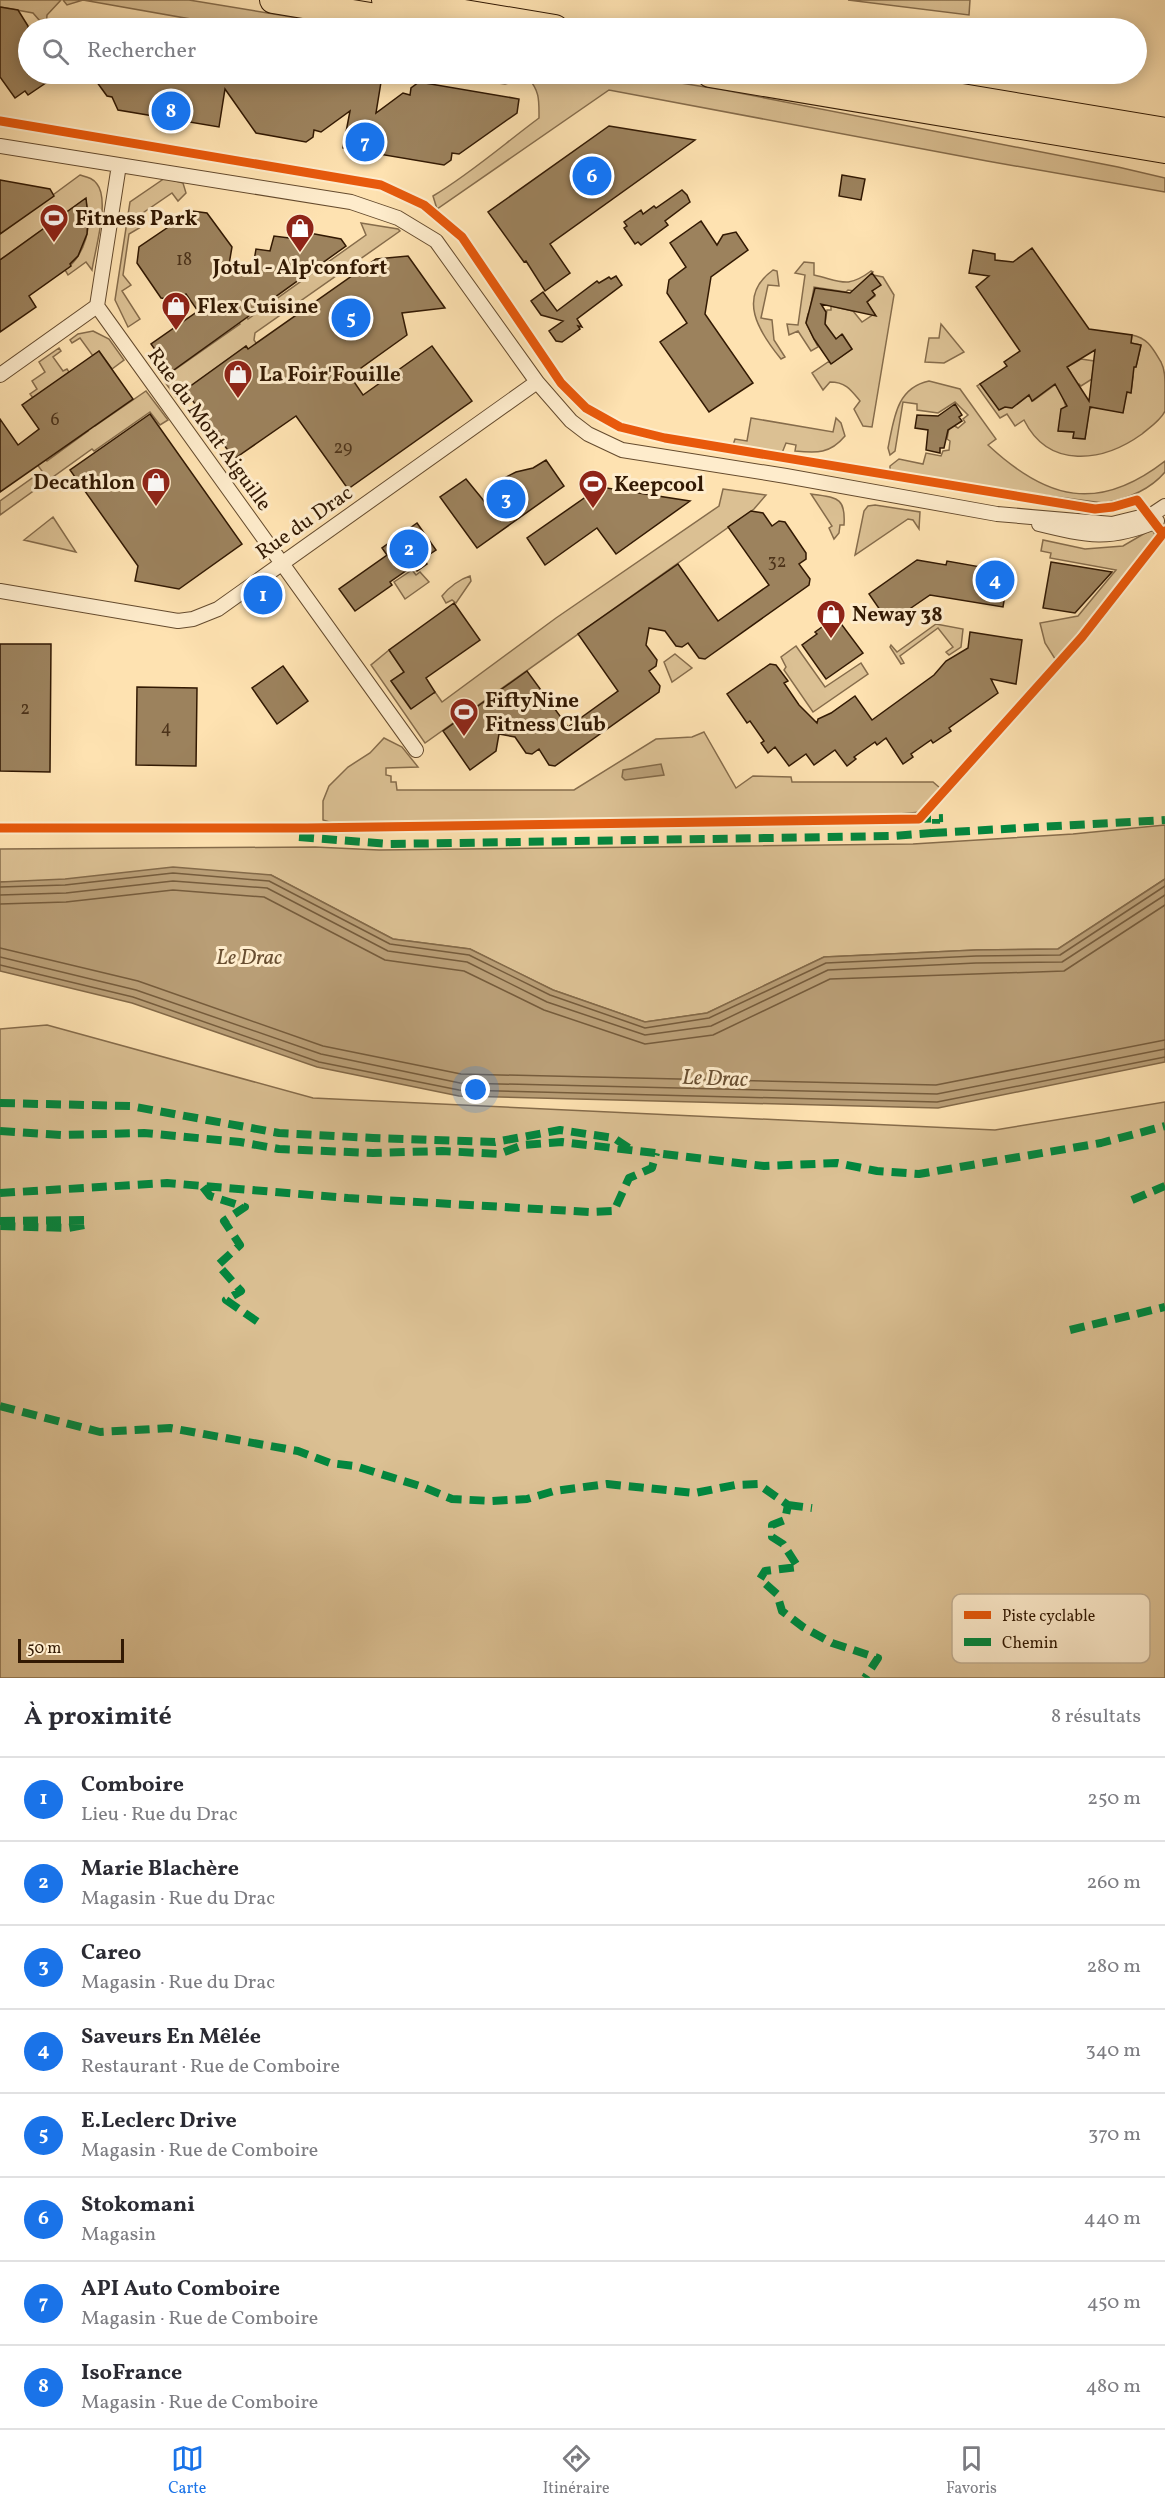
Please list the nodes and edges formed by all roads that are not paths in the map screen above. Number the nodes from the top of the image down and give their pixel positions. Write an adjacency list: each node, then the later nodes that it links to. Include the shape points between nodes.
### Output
1 (273, 0): 3 (highway)
2 (385, 0): 4 (highway)
3 (382, 18)
4 (494, 18)
5 (770, 84): 7 (highway)
6 (884, 84): 8 (highway)
7 (1015, 125): 10 (highway); 12 (highway, via 1097,153)
8 (1165, 131)
9 (0, 146): 11 (street)
10 (1165, 150)
11 (119, 165): 13 (street); 15 (street, via 351,202 398,218 436,241)
12 (1165, 167)
13 (97, 306): 14 (street); 19 (street, Rue du Mont Aiguille)
14 (0, 375)
15 (537, 382): 17 (street, via 571,421 622,450); 19 (street, Rue du Drac)
16 (1165, 506): 17 (street, via 1154,514 1112,525)
17 (997, 514): 18 (street, via 1092,536 1112,536)
18 (1165, 516)
19 (281, 564): 20 (street, Rue du Drac, via 218,609 178,621); 21 (street, Rue du Mont Aiguille)
20 (0, 591)
21 (416, 750)

